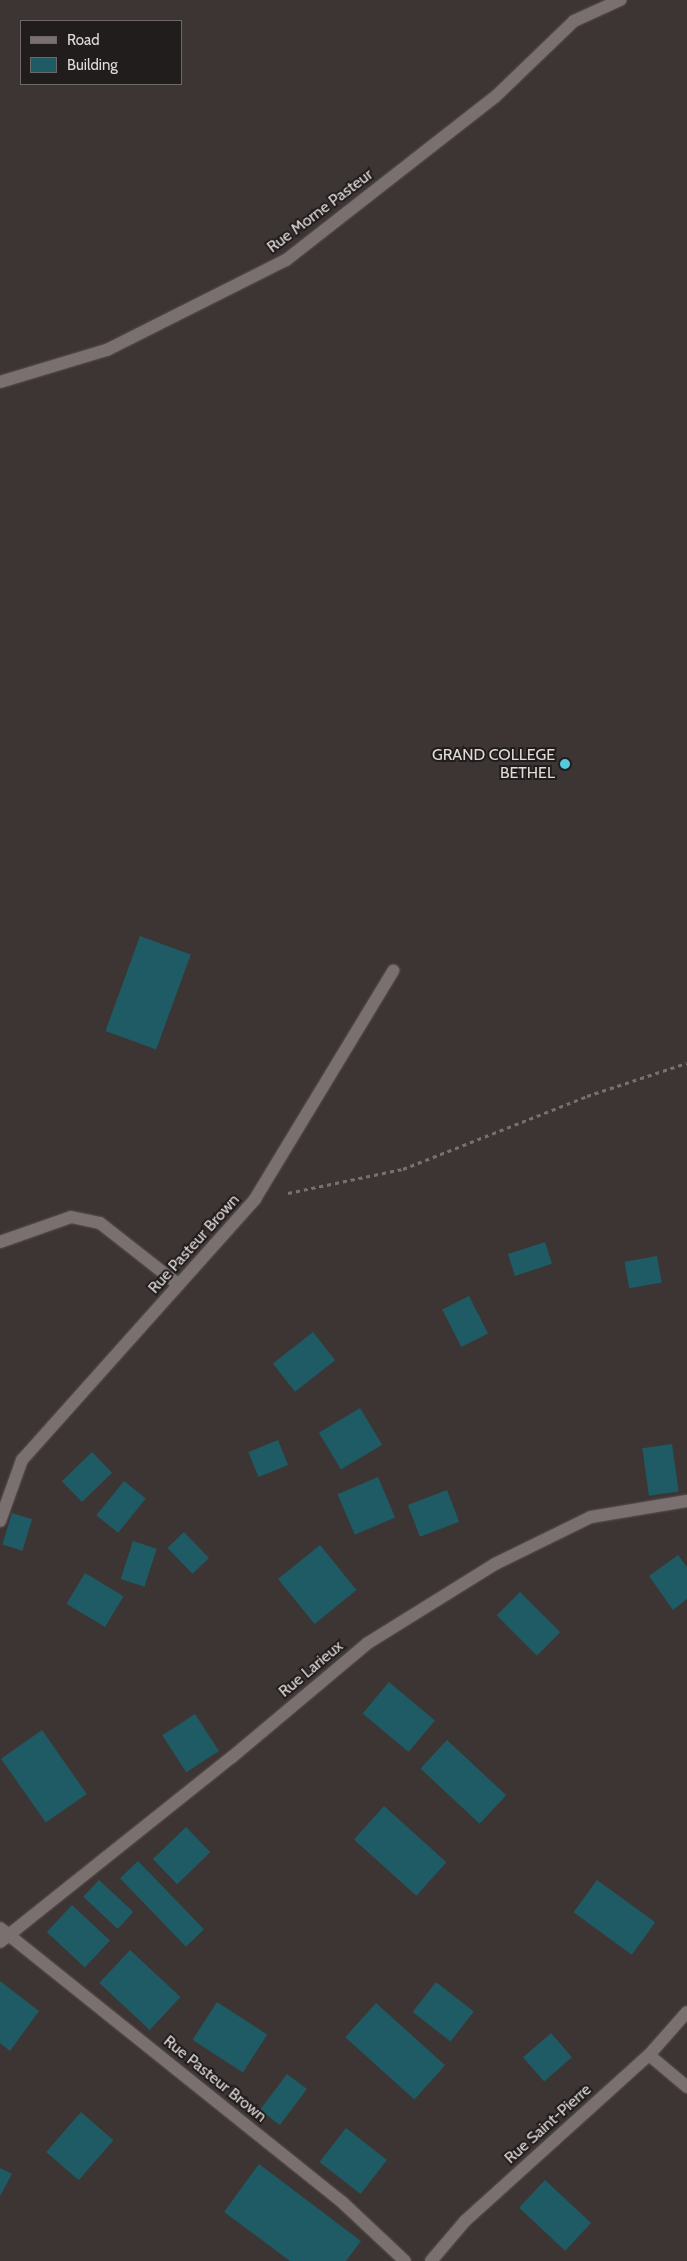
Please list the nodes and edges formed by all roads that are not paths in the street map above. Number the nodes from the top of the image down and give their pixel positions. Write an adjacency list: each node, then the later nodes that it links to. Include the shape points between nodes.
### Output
1 (620, 0): 2 (street, Rue Morne Pasteur, via 574,21 494,97 286,260 108,350)
2 (0, 382)
3 (393, 971): 5 (street, Rue Pasteur Brown, via 255,1199)
4 (0, 1242): 5 (street, via 71,1217 100,1223)
5 (179, 1285): 7 (street, Rue Pasteur Brown, via 22,1460)
6 (687, 1501): 8 (street, Rue Larieux, via 591,1517 495,1564 368,1643 224,1763)
7 (0, 1521)
8 (3, 1935): 12 (street, Rue Pasteur Brown, via 342,2202)
9 (687, 2012): 10 (street, Rue Saint-Pierre)
10 (649, 2055): 11 (street); 13 (street, Rue Saint-Pierre, via 465,2220)
11 (687, 2086)
12 (405, 2261)
13 (432, 2261)

